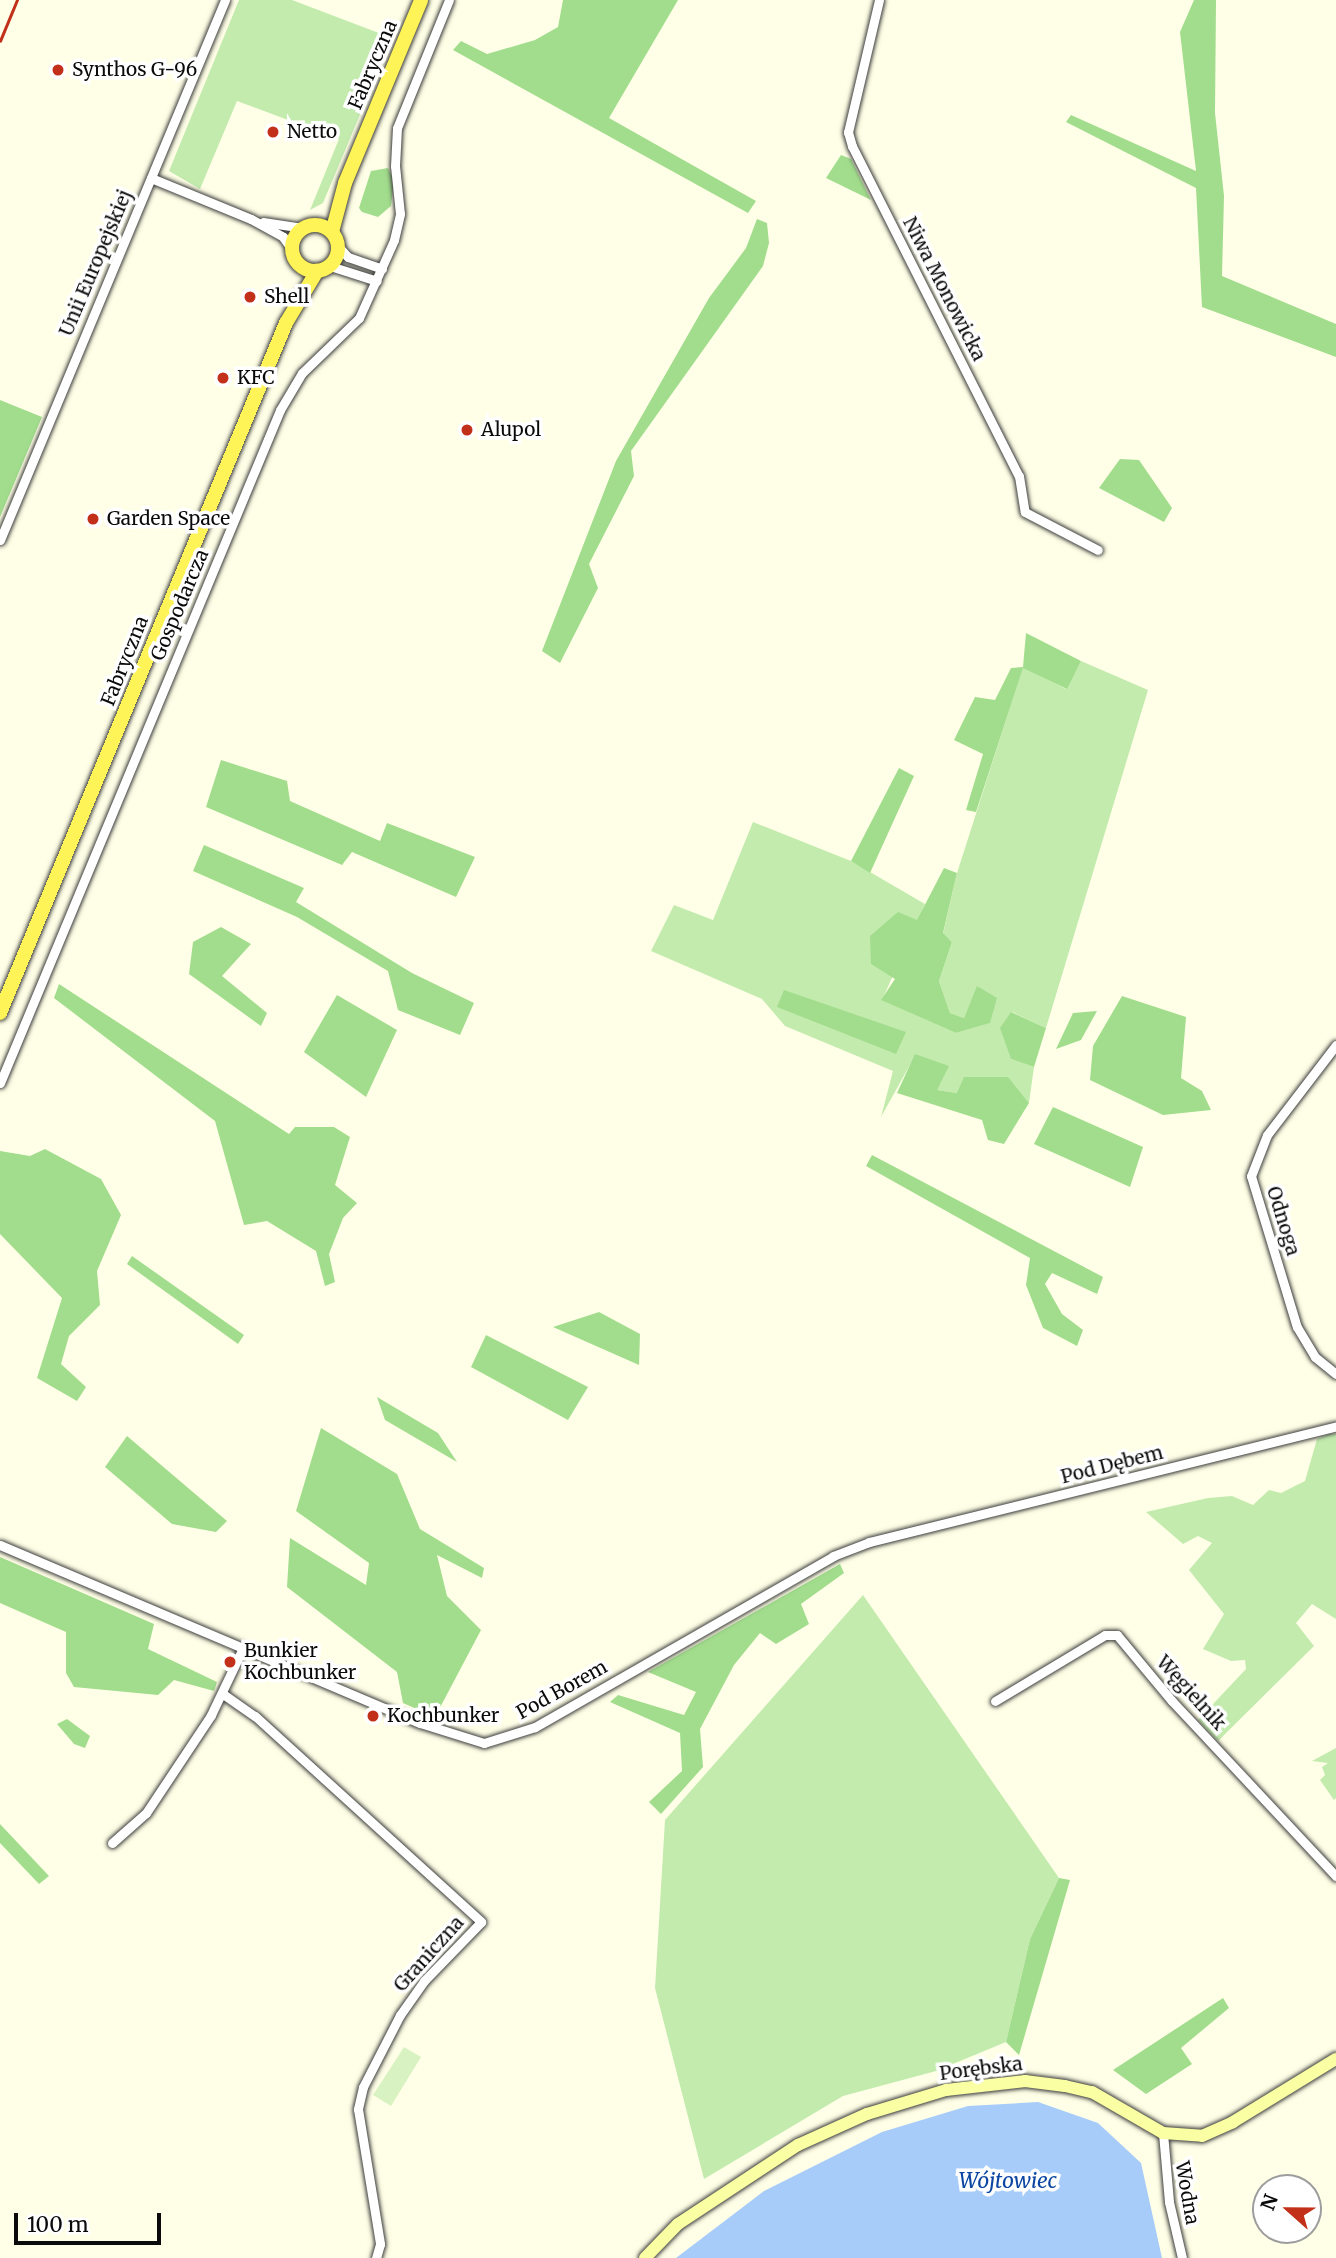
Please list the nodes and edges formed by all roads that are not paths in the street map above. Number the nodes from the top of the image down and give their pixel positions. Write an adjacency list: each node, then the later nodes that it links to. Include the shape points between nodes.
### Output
1 (225, 0): 5 (street, Unii Europejskiej)
2 (421, 0): 6 (main road, Fabryczna)
3 (449, 0): 13 (street, Gospodarcza, via 397,128 400,214)
4 (879, 0): 17 (street, Niwa Monowicka, via 848,132 852,146 1019,476 1025,512)
5 (151, 178): 7 (street); 16 (street, Unii Europejskiej)
6 (345, 183): 8 (main road, Fabryczna); 9 (main road, Fabryczna)
7 (251, 219): 8 (street); 10 (street, via 283,237)
8 (310, 226): 9 (main road); 10 (main road, Fabryczna)
9 (335, 239): 12 (main road, Fabryczna); 13 (street, via 348,257)
10 (291, 248): 11 (main road)
11 (299, 265): 12 (main road); 15 (main road, Fabryczna)
12 (324, 269): 14 (street); 15 (main road, Fabryczna)
13 (382, 269): 14 (street, Gospodarcza)
14 (377, 281): 20 (street, Gospodarcza, via 359,318 307,367 280,410)
15 (286, 323): 18 (main road, Fabryczna)
16 (0, 540)
17 (1098, 550)
18 (0, 1013)
19 (1336, 1045): 21 (street, Odnoga, via 1267,1135 1251,1176 1297,1327 1315,1357)
20 (0, 1083)
21 (1336, 1374)
22 (1336, 1426): 23 (street, Pod Dębem)
23 (896, 1537): 25 (street, Pod Borem, via 833,1556 535,1727 501,1741 484,1743 420,1723)
24 (0, 1545): 25 (street, Pod Borem)
25 (243, 1648): 26 (street)
26 (222, 1694): 28 (street, via 146,1813); 32 (street, Graniczna, via 256,1716 481,1922 424,1981 400,2015 363,2087 358,2109 380,2244)
27 (995, 1701): 29 (street, Węgielnik, via 1105,1635 1117,1635 1172,1701)
28 (112, 1843)
29 (1336, 1876)
30 (1336, 2059): 31 (street, Porębska, via 1215,2131 1202,2136)
31 (1163, 2133): 33 (street, Porębska, via 1102,2096 1065,2086 1025,2081 946,2090 867,2114 798,2145 678,2224); 34 (street, Wodna, via 1169,2202)
32 (376, 2258)
33 (645, 2258)
34 (1182, 2258)

